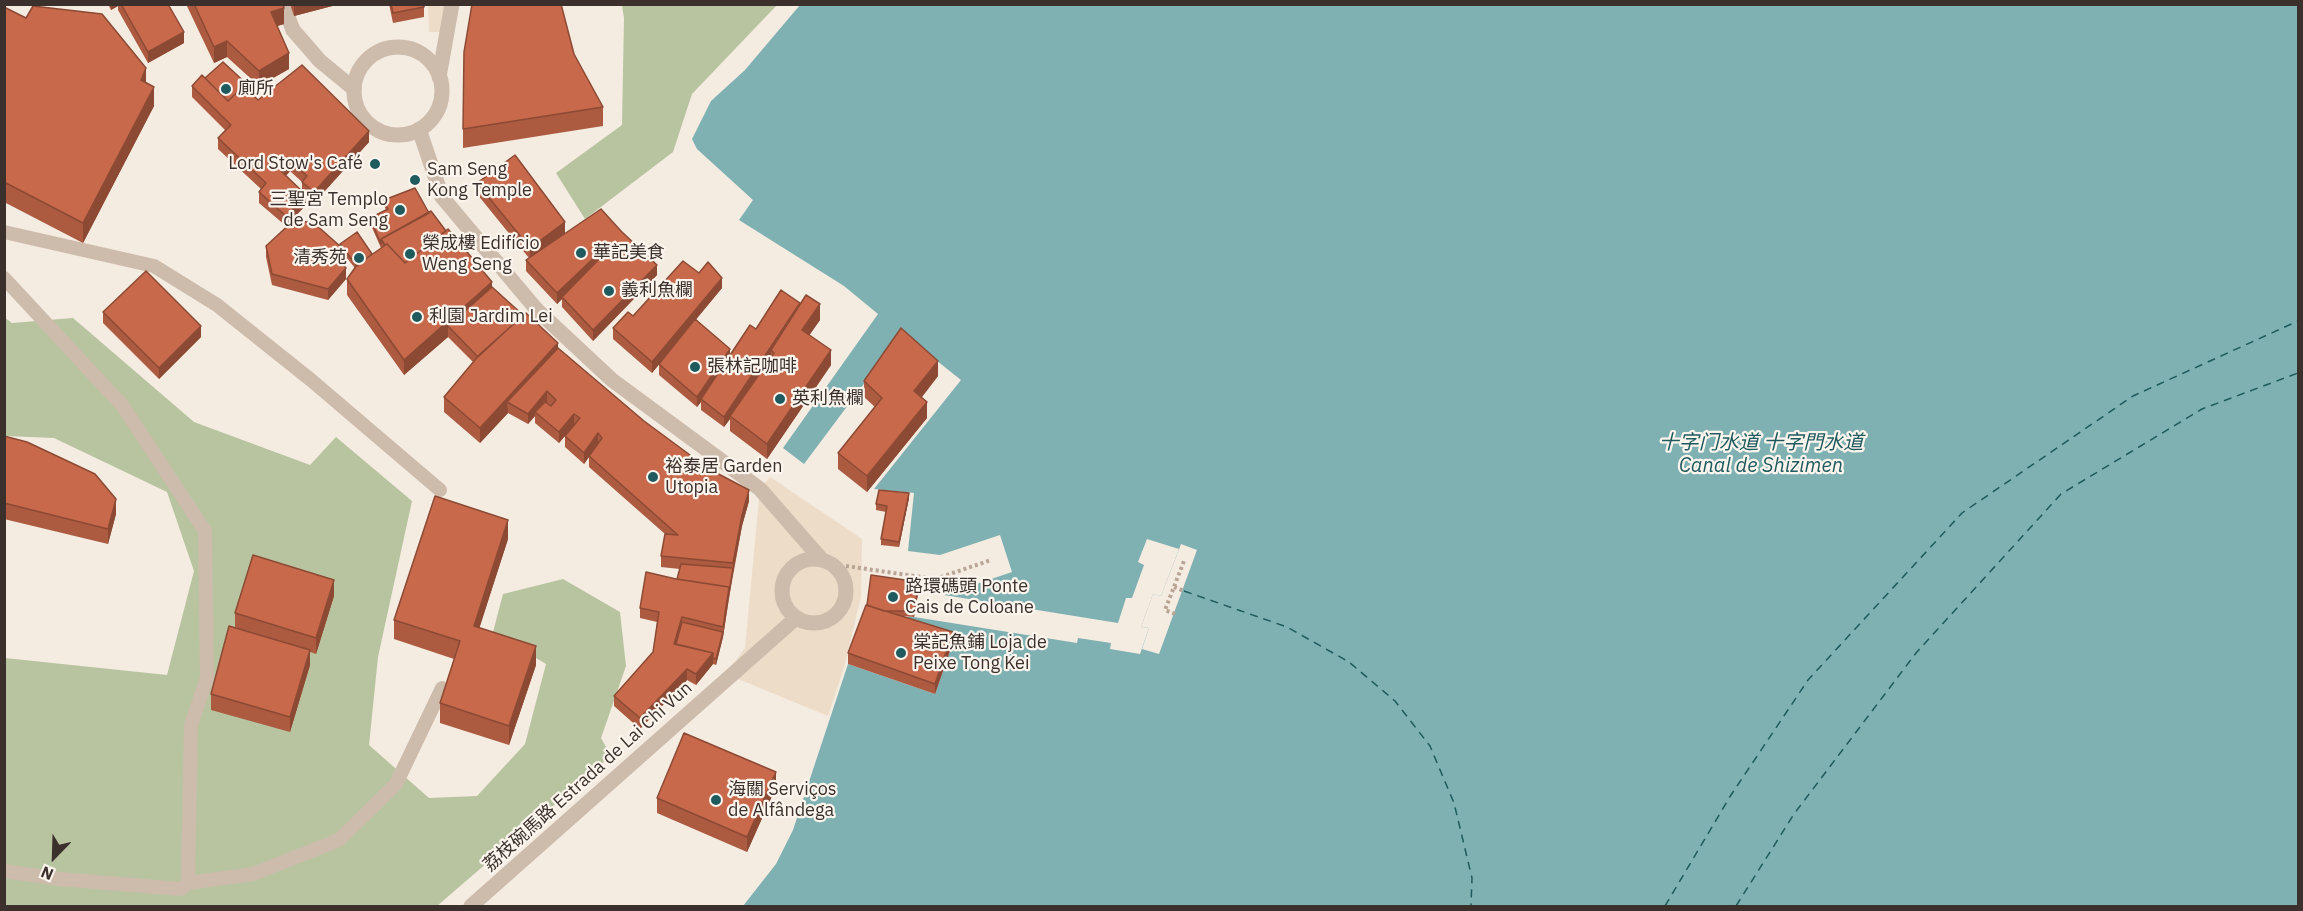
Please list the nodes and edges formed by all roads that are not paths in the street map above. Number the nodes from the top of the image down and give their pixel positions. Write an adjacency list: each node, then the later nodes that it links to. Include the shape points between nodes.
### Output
1 (283, 4): 4 (street, via 293,30 320,61)
2 (452, 4): 3 (street)
3 (440, 77): 4 (street, via 423,56 397,47 371,56 362,66); 5 (street, via 440,104 434,116)
4 (354, 89): 5 (street, via 356,105 373,128 400,135)
5 (419, 129): 9 (street, via 442,197 537,310 612,380 760,489)
6 (4, 232): 8 (lane, via 154,266 217,305)
7 (4, 278): 13 (lane, via 122,405 206,531 207,678 191,724)
8 (440, 490)
9 (827, 562): 10 (street, via 802,561 787,574 782,593); 10 (street, via 839,570 847,590 842,609 825,622)
10 (796, 618): 14 (street, 荔枝碗馬路 Estrada de Lai Chi Vun)
11 (442, 688): 13 (lane, via 396,784 339,840 253,874)
12 (4, 871): 13 (lane, via 181,889)
13 (188, 883)
14 (471, 906)

